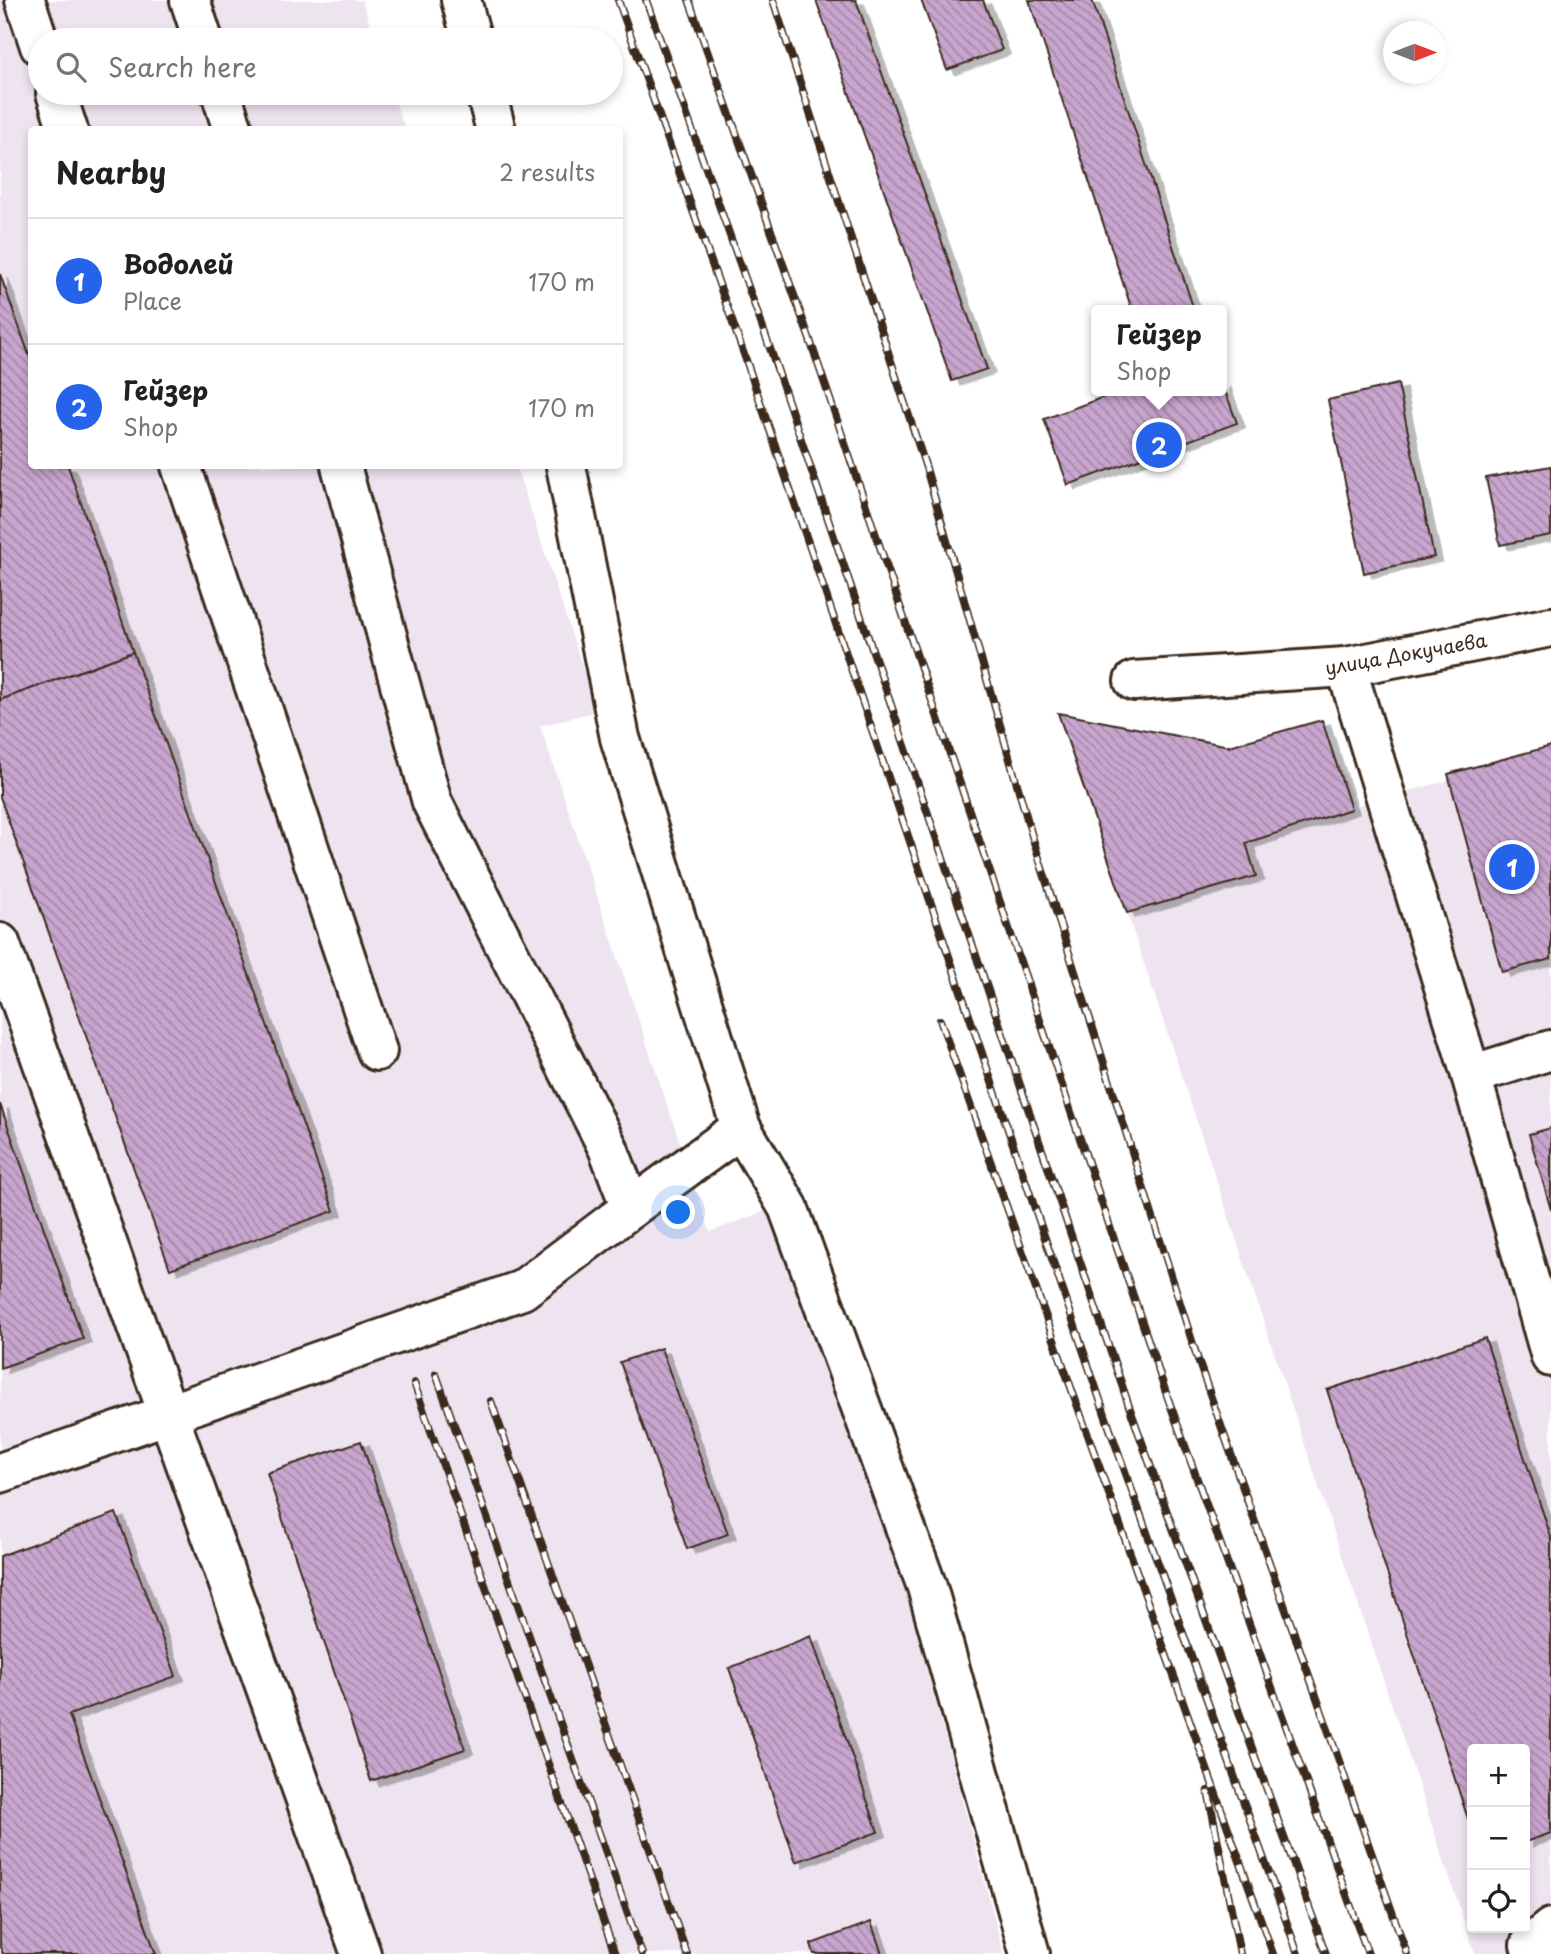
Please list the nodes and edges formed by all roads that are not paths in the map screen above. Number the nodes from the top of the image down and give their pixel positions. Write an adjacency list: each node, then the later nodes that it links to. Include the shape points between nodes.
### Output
1 (25, 0): 4 (lane)
2 (190, 0): 5 (lane)
3 (461, 0): 6 (lane)
4 (34, 28)
5 (199, 28)
6 (469, 28)
7 (60, 105): 10 (lane)
8 (225, 105): 11 (lane)
9 (489, 105): 12 (lane)
10 (67, 126)
11 (232, 126)
12 (495, 126)
13 (182, 469): 20 (lane)
14 (342, 469): 24 (lane, via 432,802 608,1148)
15 (567, 469): 23 (lane, via 620,738)
16 (1551, 628): 17 (lane, улица Докучаева)
17 (1346, 667): 18 (lane, улица Докучаева); 22 (lane)
18 (1134, 681)
19 (0, 943): 26 (lane)
20 (377, 1051)
21 (1551, 1051): 22 (lane)
22 (1471, 1075): 25 (lane)
23 (741, 1128): 24 (lane); 30 (lane, via 788,1207 928,1587)
24 (631, 1208): 26 (lane, via 522,1290)
25 (1551, 1357)
26 (169, 1413): 27 (lane); 29 (lane)
27 (0, 1473)
28 (1551, 1928): 31 (lane, via 1530,1945)
29 (361, 1954)
30 (1030, 1954)
31 (1533, 1954)

